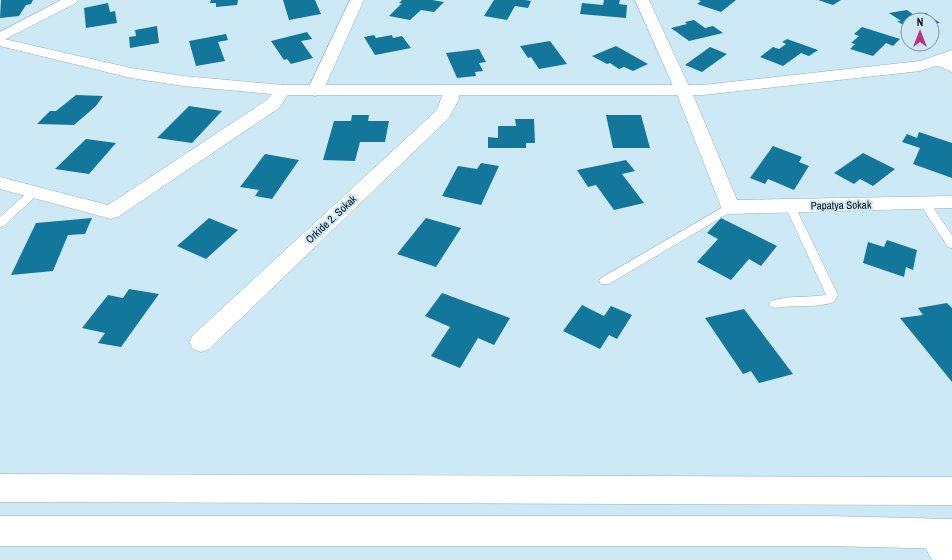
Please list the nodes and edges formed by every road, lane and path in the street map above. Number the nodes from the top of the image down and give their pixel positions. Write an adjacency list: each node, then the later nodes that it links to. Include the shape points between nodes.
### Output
1 (71, 0): 4 (street)
2 (357, 0): 8 (street)
3 (642, 0): 10 (street)
4 (0, 38)
5 (0, 42): 7 (street, via 131,73 197,83)
6 (948, 61): 10 (street)
7 (283, 90): 8 (street); 12 (street, via 273,104 111,212)
8 (315, 91): 9 (street)
9 (452, 91): 10 (street); 21 (street, Orkide 2. Sokak, via 452,99 443,114)
10 (683, 91): 16 (street)
11 (0, 183): 12 (street)
12 (34, 192): 17 (lane)
13 (952, 202): 14 (street, Papatya Sokak)
14 (924, 203): 15 (street, Papatya Sokak); 18 (lane)
15 (790, 206): 16 (street, Papatya Sokak); 20 (lane, via 832,295 830,299 823,301)
16 (730, 207): 19 (lane)
17 (0, 223)
18 (952, 244)
19 (605, 282)
20 (775, 304)
21 (201, 342)
22 (0, 488): 23 (street)
23 (952, 491)
24 (0, 531): 25 (street, via 829,531)
25 (943, 534): 26 (street)
26 (949, 560)

